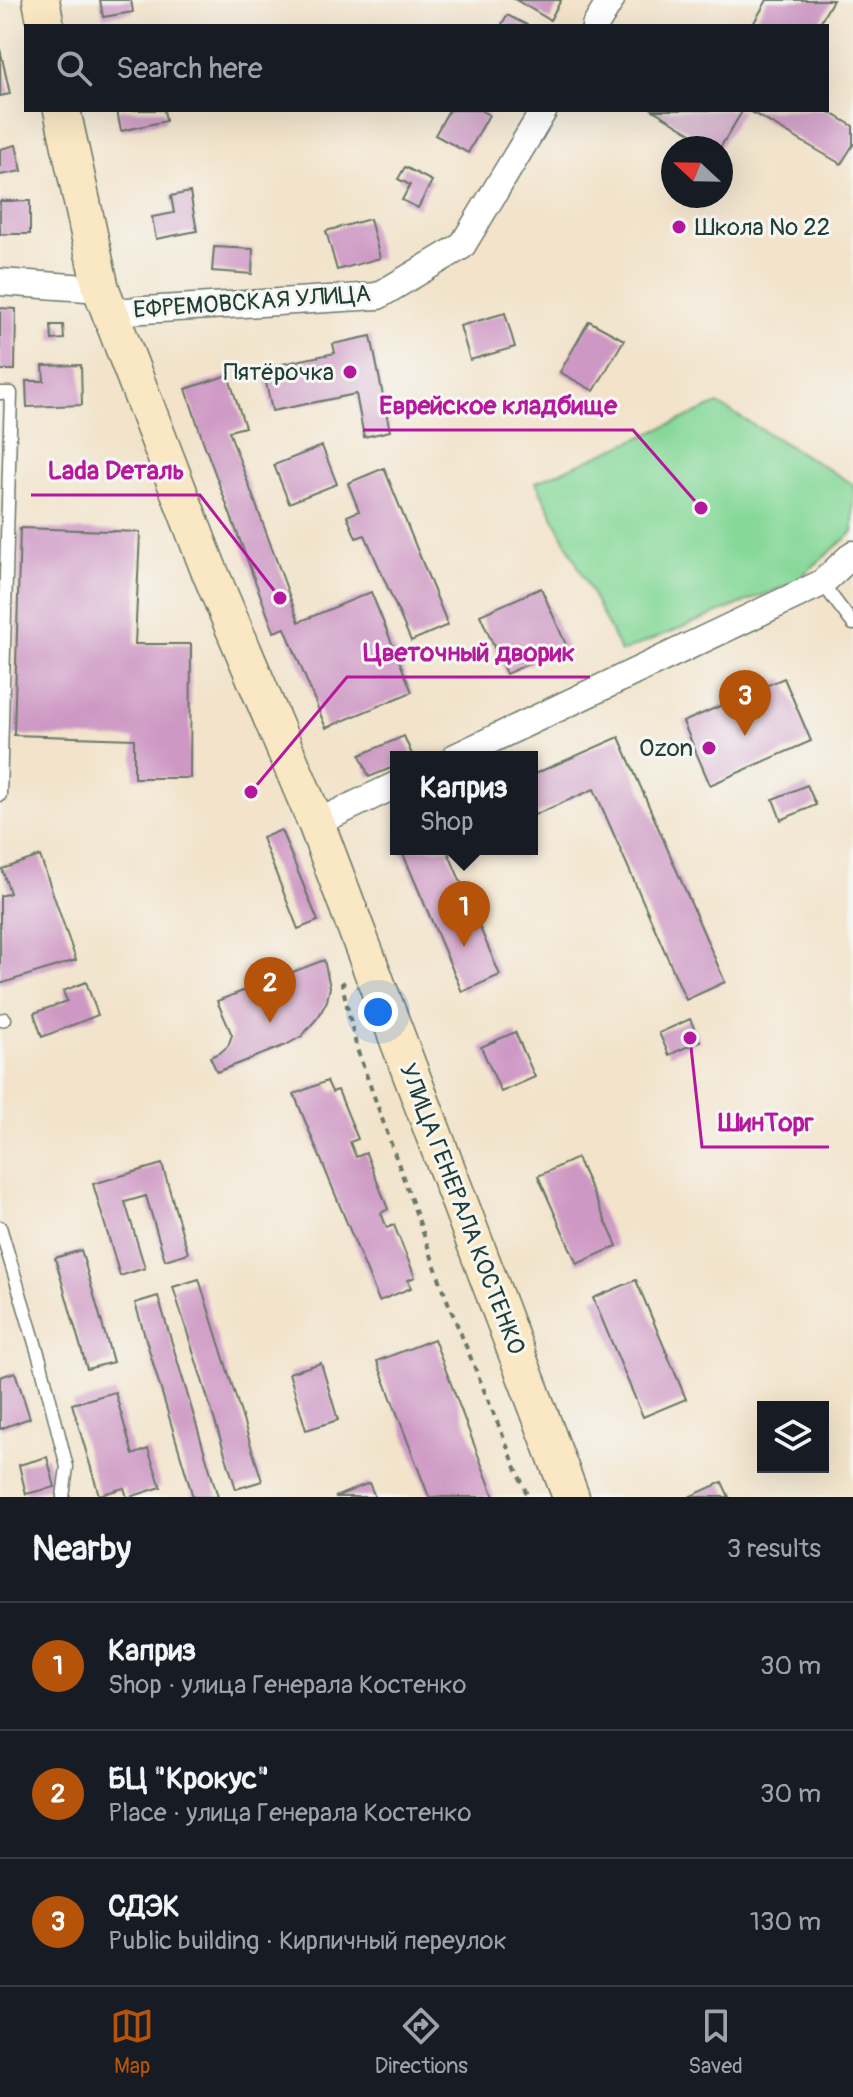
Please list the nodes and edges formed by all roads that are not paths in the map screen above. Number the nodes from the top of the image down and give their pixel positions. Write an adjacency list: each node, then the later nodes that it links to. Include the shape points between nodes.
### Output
1 (41, 0): 3 (main road)
2 (611, 0): 4 (street)
3 (46, 24)
4 (596, 24)
5 (62, 112): 8 (main road, УЛИЦА ГЕНЕРАЛА КОСТЕНКО)
6 (543, 112): 8 (street, ЕФРЕМОВСКАЯ УЛИЦА, via 462,246 378,296)
7 (0, 282): 8 (street, ЕФРЕМОВСКАЯ УЛИЦА)
8 (105, 301): 17 (main road, УЛИЦА ГЕНЕРАЛА КОСТЕНКО, via 207,565)
9 (0, 393): 13 (lane, via 11,393)
10 (853, 554): 11 (street)
11 (822, 583): 12 (lane); 14 (street)
12 (853, 624)
13 (2, 679): 16 (lane)
14 (468, 751)
15 (390, 788): 17 (street)
16 (0, 795)
17 (316, 823): 20 (main road, УЛИЦА ГЕНЕРАЛА КОСТЕНКО)
18 (0, 1227): 19 (lane, via 67,1467)
19 (63, 1497)
20 (571, 1497)

